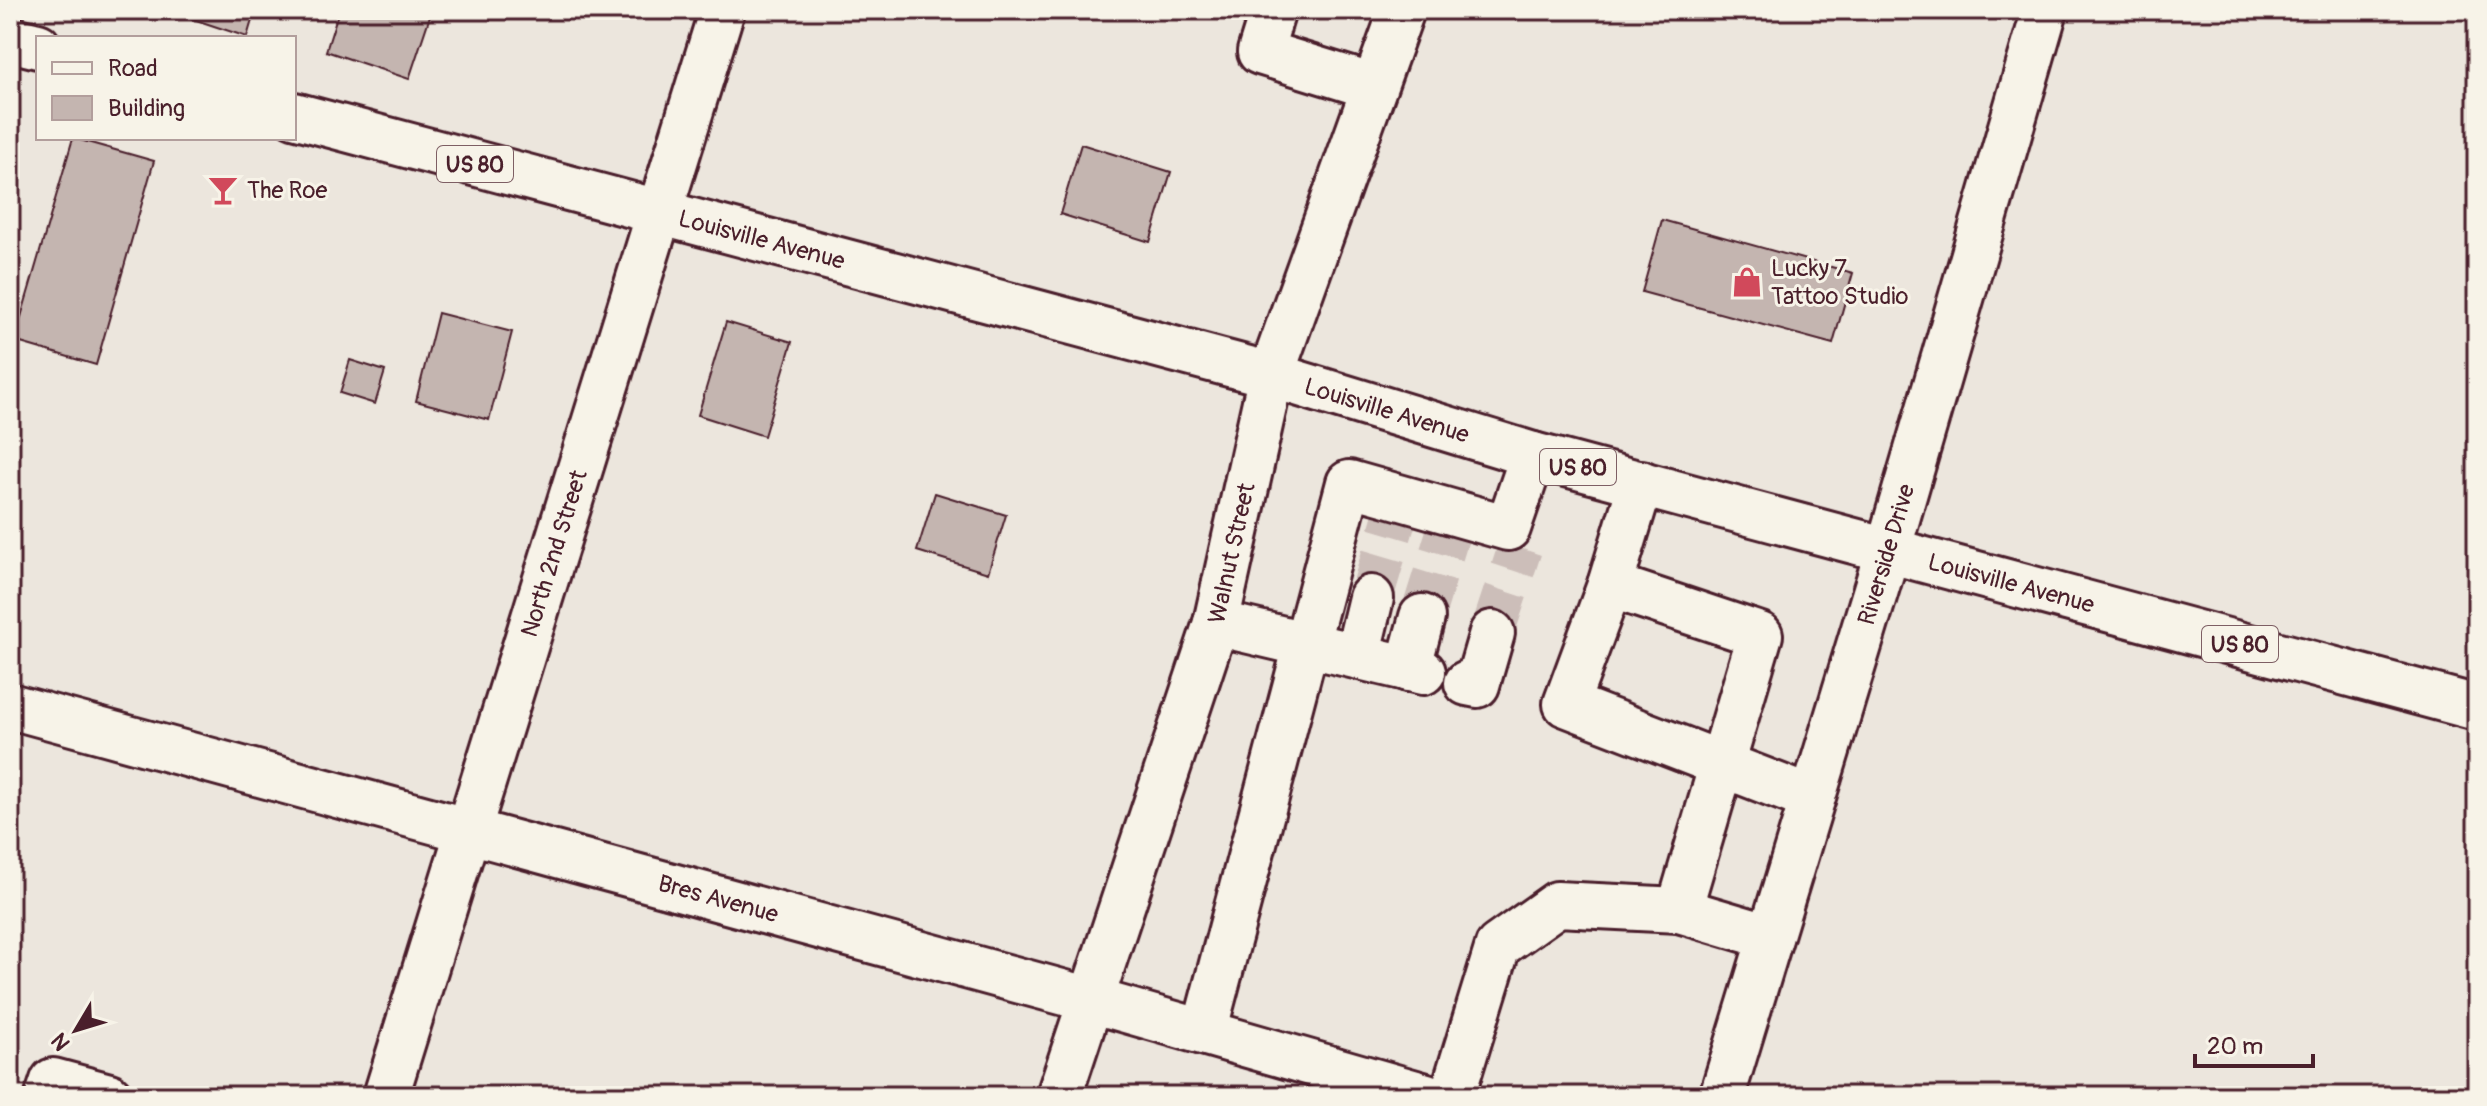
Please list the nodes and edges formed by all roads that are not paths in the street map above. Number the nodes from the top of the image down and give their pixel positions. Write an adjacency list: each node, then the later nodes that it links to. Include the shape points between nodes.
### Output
1 (722, 10): 9 (street, North 2nd Street)
2 (1273, 10): 7 (street, via 1260,52)
3 (1402, 10): 7 (street, Walnut Street)
4 (2045, 10): 13 (street, Riverside Drive)
5 (10, 39): 6 (street)
6 (36, 46)
7 (1374, 87): 10 (street, Walnut Street)
8 (296, 116): 9 (street, Louisville Avenue / US 80)
9 (657, 213): 10 (street, Louisville Avenue / US 80); 26 (street, North 2nd Street)
10 (1271, 375): 11 (street, Louisville Avenue / US 80); 17 (street, Walnut Street)
11 (1533, 455): 12 (street, Louisville Avenue / US 80); 19 (street, via 1514,538 1398,506 1349,483)
12 (1641, 483): 13 (street, Louisville Avenue / US 80); 14 (street)
13 (1888, 550): 23 (street, Louisville Avenue / US 80); 25 (street, Riverside Drive)
14 (1610, 585): 24 (street, via 1760,635); 24 (street, via 1566,704)
15 (1371, 598): 20 (street)
16 (1422, 617): 20 (street, via 1416,671)
17 (1216, 623): 19 (street); 29 (street, Walnut Street)
18 (1492, 633): 21 (street, via 1477,685)
19 (1308, 644): 20 (street); 30 (street)
20 (1357, 656)
21 (1467, 683)
22 (10, 706): 26 (street, Bres Avenue)
23 (2477, 708)
24 (1722, 765): 25 (street); 27 (street)
25 (1812, 799): 28 (street, Riverside Drive)
26 (467, 832): 29 (street, Bres Avenue); 33 (street, North 2nd Street)
27 (1679, 910): 28 (street); 36 (street, via 1557,904 1498,946)
28 (1770, 937): 37 (street, Riverside Drive)
29 (1091, 1000): 30 (street, Bres Avenue); 34 (street, Walnut Street)
30 (1204, 1032): 35 (street, Bres Avenue)
31 (48, 1096): 32 (street, via 53,1081)
32 (109, 1096)
33 (386, 1096)
34 (1059, 1096)
35 (1426, 1096)
36 (1452, 1096)
37 (1722, 1096)

